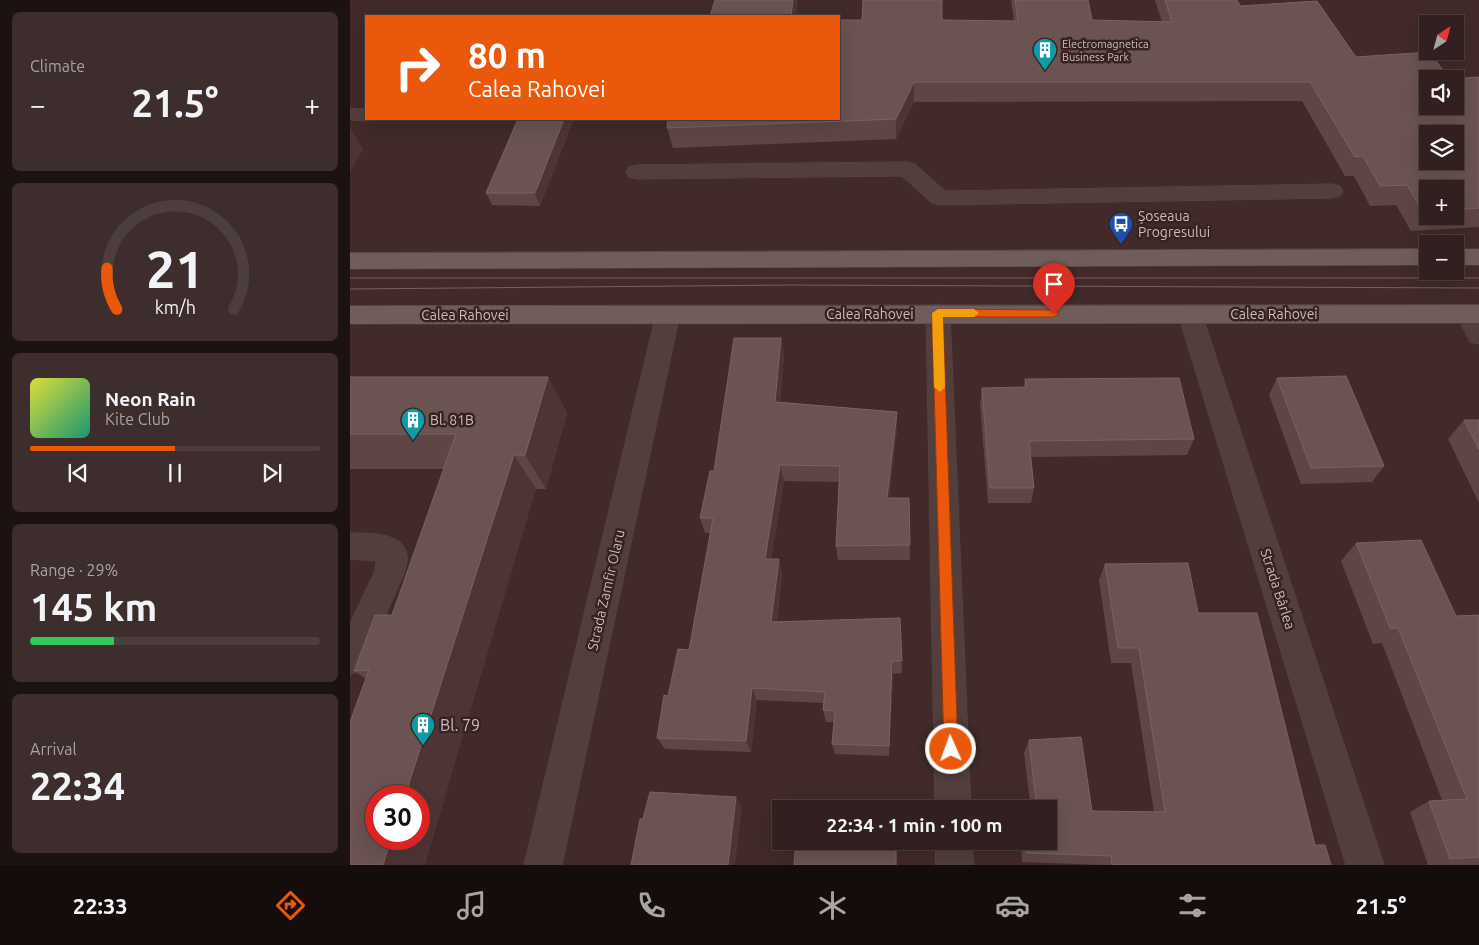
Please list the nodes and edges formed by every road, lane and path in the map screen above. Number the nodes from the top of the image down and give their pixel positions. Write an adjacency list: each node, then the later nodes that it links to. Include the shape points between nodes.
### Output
1 (350, 114): 2 (street)
2 (365, 115)
3 (637, 172): 4 (street, via 907,169 940,198)
4 (1332, 191)
5 (1419, 257): 8 (main road)
6 (1464, 257): 7 (main road)
7 (1479, 257)
8 (350, 261)
9 (938, 313): 10 (main road, Calea Rahovei); 11 (main road, Calea Rahovei); 16 (street)
10 (668, 314): 12 (main road, Calea Rahovei); 18 (street, Strada Zamfir Olaru)
11 (1190, 314): 13 (main road, Calea Rahovei); 20 (street, Strada Bârlea)
12 (350, 315)
13 (1475, 321)
14 (350, 546): 15 (street, via 378,546 392,555 390,571)
15 (350, 659)
16 (953, 800)
17 (954, 850): 19 (street)
18 (543, 865)
19 (954, 865)
20 (1366, 865)

